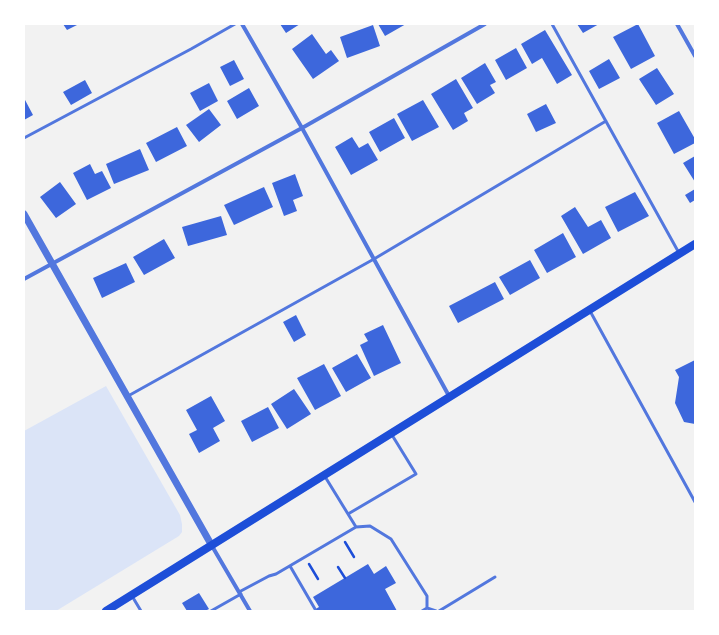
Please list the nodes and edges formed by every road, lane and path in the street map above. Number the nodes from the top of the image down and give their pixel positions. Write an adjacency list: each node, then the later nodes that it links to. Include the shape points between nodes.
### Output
1 (235, 24): 9 (lane)
2 (242, 24): 8 (street)
3 (485, 24): 8 (street)
4 (552, 24): 7 (lane)
5 (677, 24): 6 (street)
6 (695, 56)
7 (606, 121): 12 (lane); 13 (lane)
8 (302, 128): 13 (street); 14 (street)
9 (24, 138)
10 (24, 214): 14 (street)
11 (695, 244): 12 (main road)
12 (680, 254): 16 (main road)
13 (374, 259): 17 (lane); 18 (street)
14 (52, 263): 15 (street); 17 (street)
15 (24, 279)
16 (589, 310): 18 (main road); 21 (lane)
17 (128, 396): 25 (street)
18 (449, 396): 19 (main road)
19 (391, 433): 20 (main road); 22 (lane, via 416,474)
20 (324, 475): 22 (lane); 25 (main road)
21 (695, 502)
22 (348, 514): 23 (lane)
23 (356, 527): 24 (lane); 35 (lane, via 370,526 391,539 427,596)
24 (342, 536): 26 (lane); 27 (path)
25 (212, 546): 33 (street); 34 (main road)
26 (305, 557): 28 (lane); 32 (path)
27 (354, 557)
28 (290, 566): 33 (lane); 36 (lane)
29 (338, 567): 31 (path)
30 (495, 577): 43 (lane)
31 (345, 578)
32 (318, 579)
33 (240, 593): 39 (lane); 40 (street)
34 (132, 595): 37 (main road); 38 (lane)
35 (427, 608): 41 (lane); 42 (lane)
36 (315, 609)
37 (106, 611)
38 (142, 611)
39 (211, 611)
40 (250, 611)
41 (422, 611)
42 (436, 611)
43 (439, 611)

